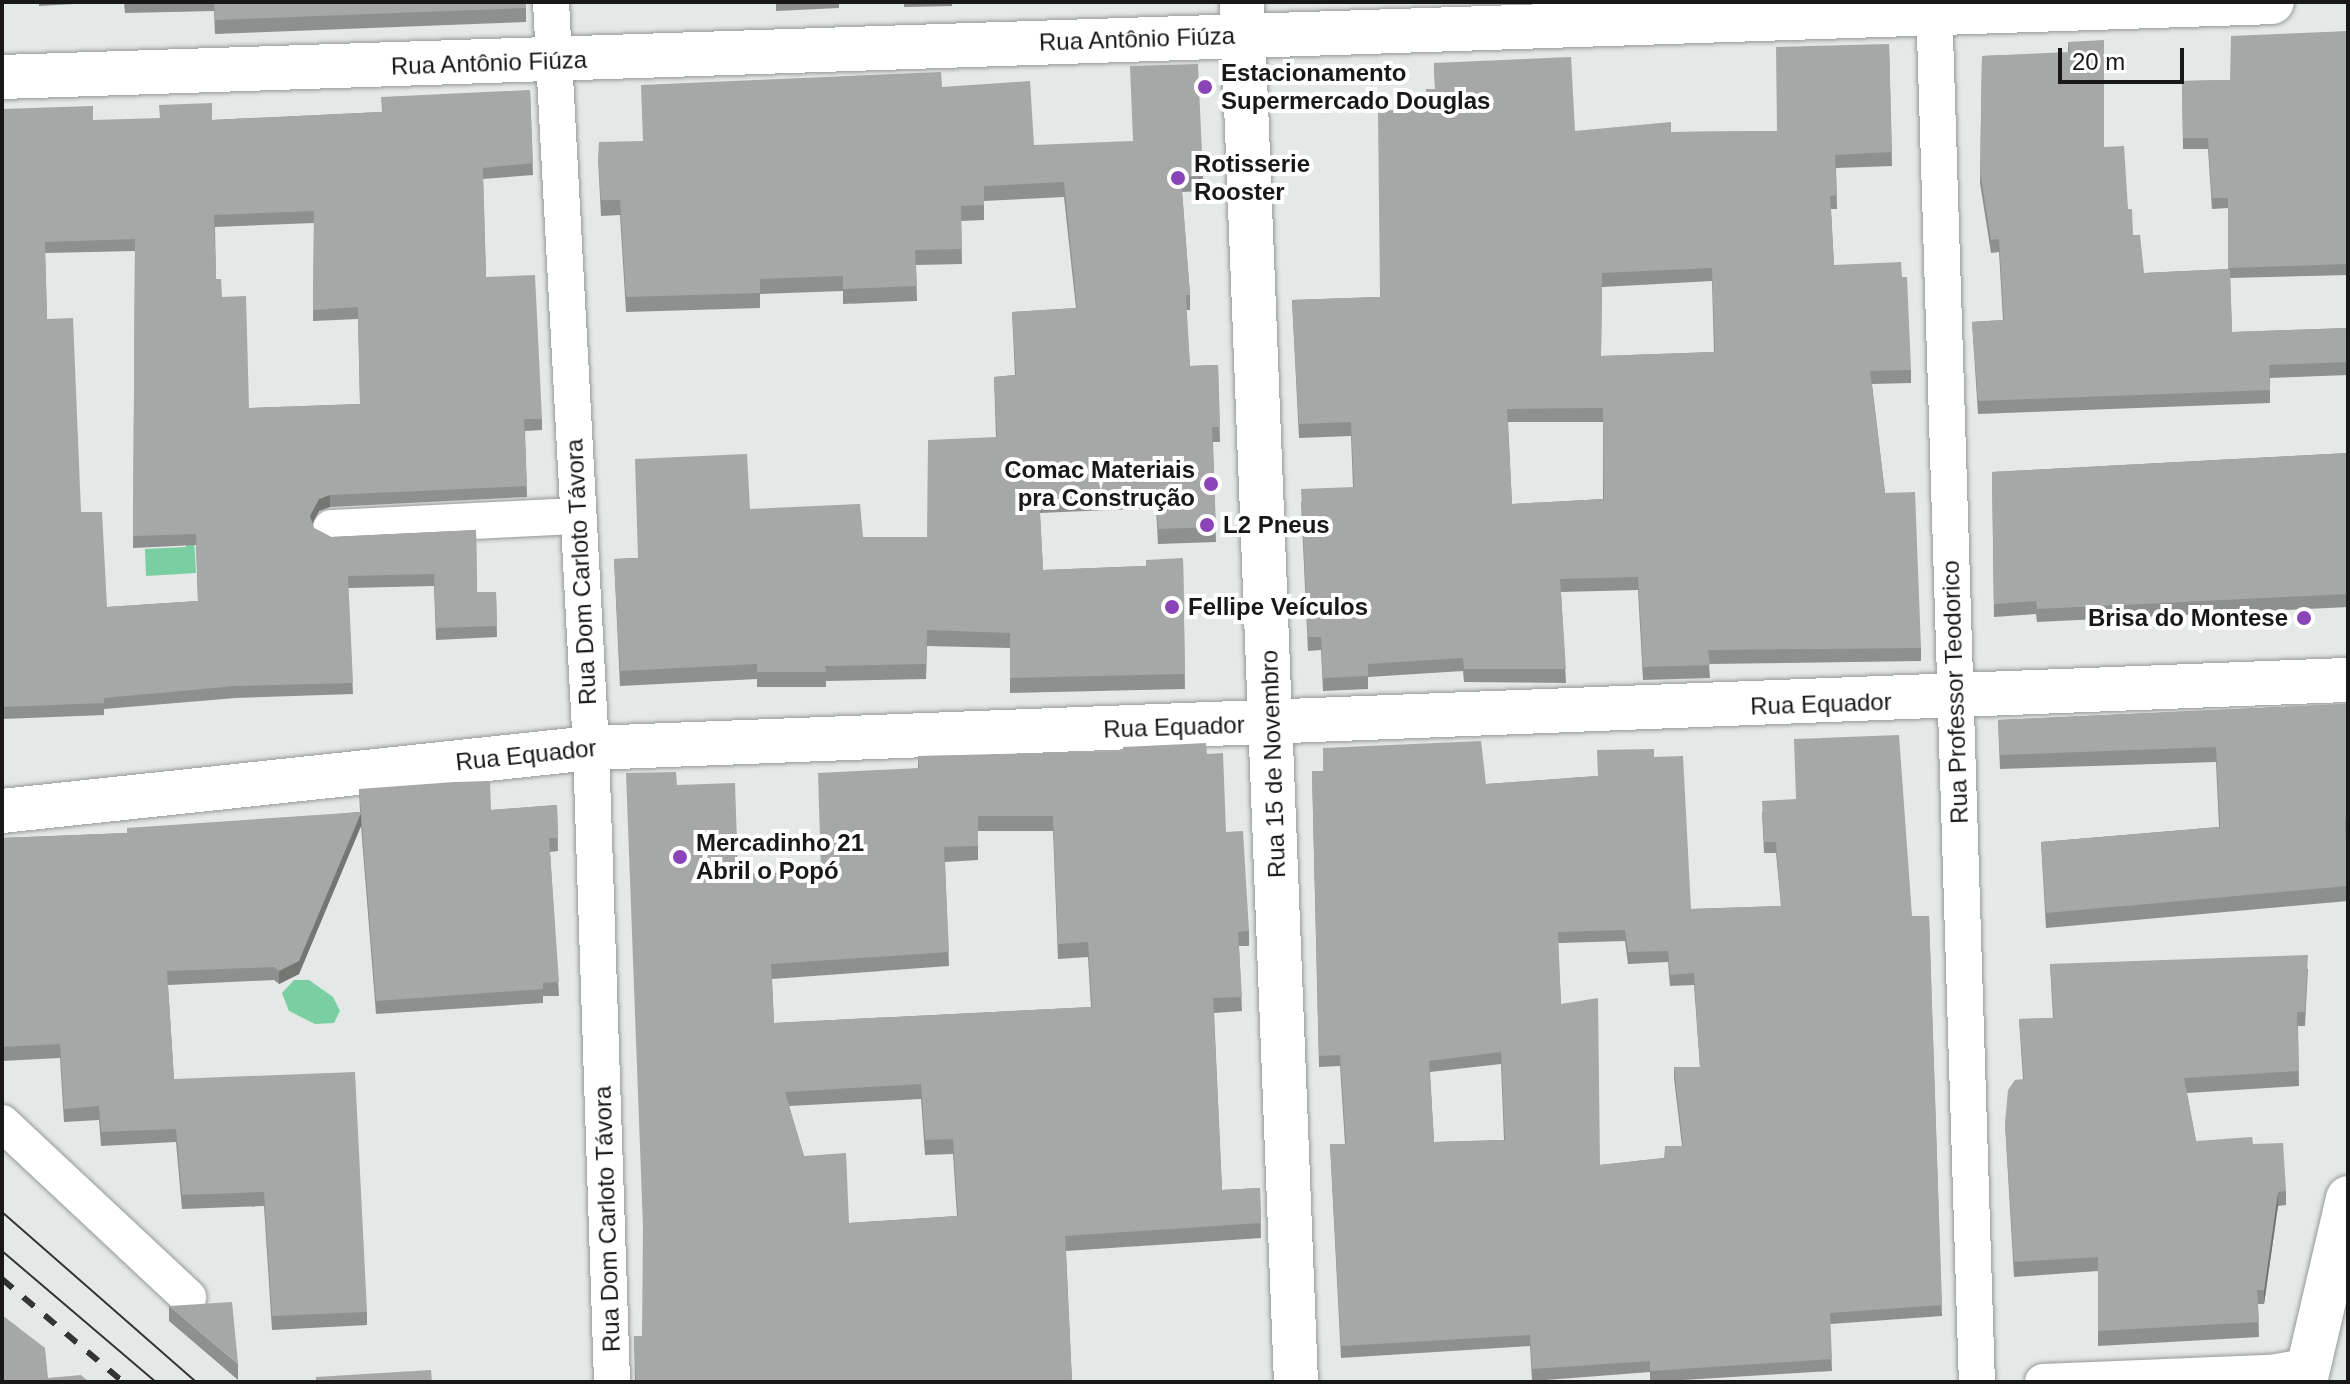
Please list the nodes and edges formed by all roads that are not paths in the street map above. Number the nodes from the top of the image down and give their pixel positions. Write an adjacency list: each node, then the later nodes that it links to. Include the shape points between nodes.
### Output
1 (551, 2): 5 (street, Rua Dom Carloto Távora)
2 (2272, 2): 3 (street, Rua Antônio Fiúza)
3 (1934, 8): 4 (street, Rua Antônio Fiúza); 10 (street, Rua Professor Teodorico)
4 (1243, 19): 5 (street, Rua Antônio Fiúza); 11 (street, Rua 15 de Novembro)
5 (553, 61): 6 (street, Rua Antônio Fiúza); 7 (street, Rua Dom Carloto Távora)
6 (2, 77)
7 (578, 516): 8 (street); 12 (street, Rua Dom Carloto Távora)
8 (331, 528)
9 (2348, 680): 10 (street, Rua Equador)
10 (1956, 699): 11 (street, Rua Equador); 21 (street, Rua Professor Teodorico)
11 (1272, 723): 12 (street, Rua Equador); 20 (street, Rua 15 de Novembro)
12 (591, 748): 13 (street, Rua Equador); 19 (street, Rua Dom Carloto Távora)
13 (2, 811)
14 (2, 1123): 17 (street)
15 (2348, 1198): 16 (street)
16 (2341, 1270): 18 (street)
17 (188, 1297)
18 (2307, 1374): 22 (street)
19 (612, 1382)
20 (1296, 1382)
21 (1977, 1382)
22 (2043, 1382)

